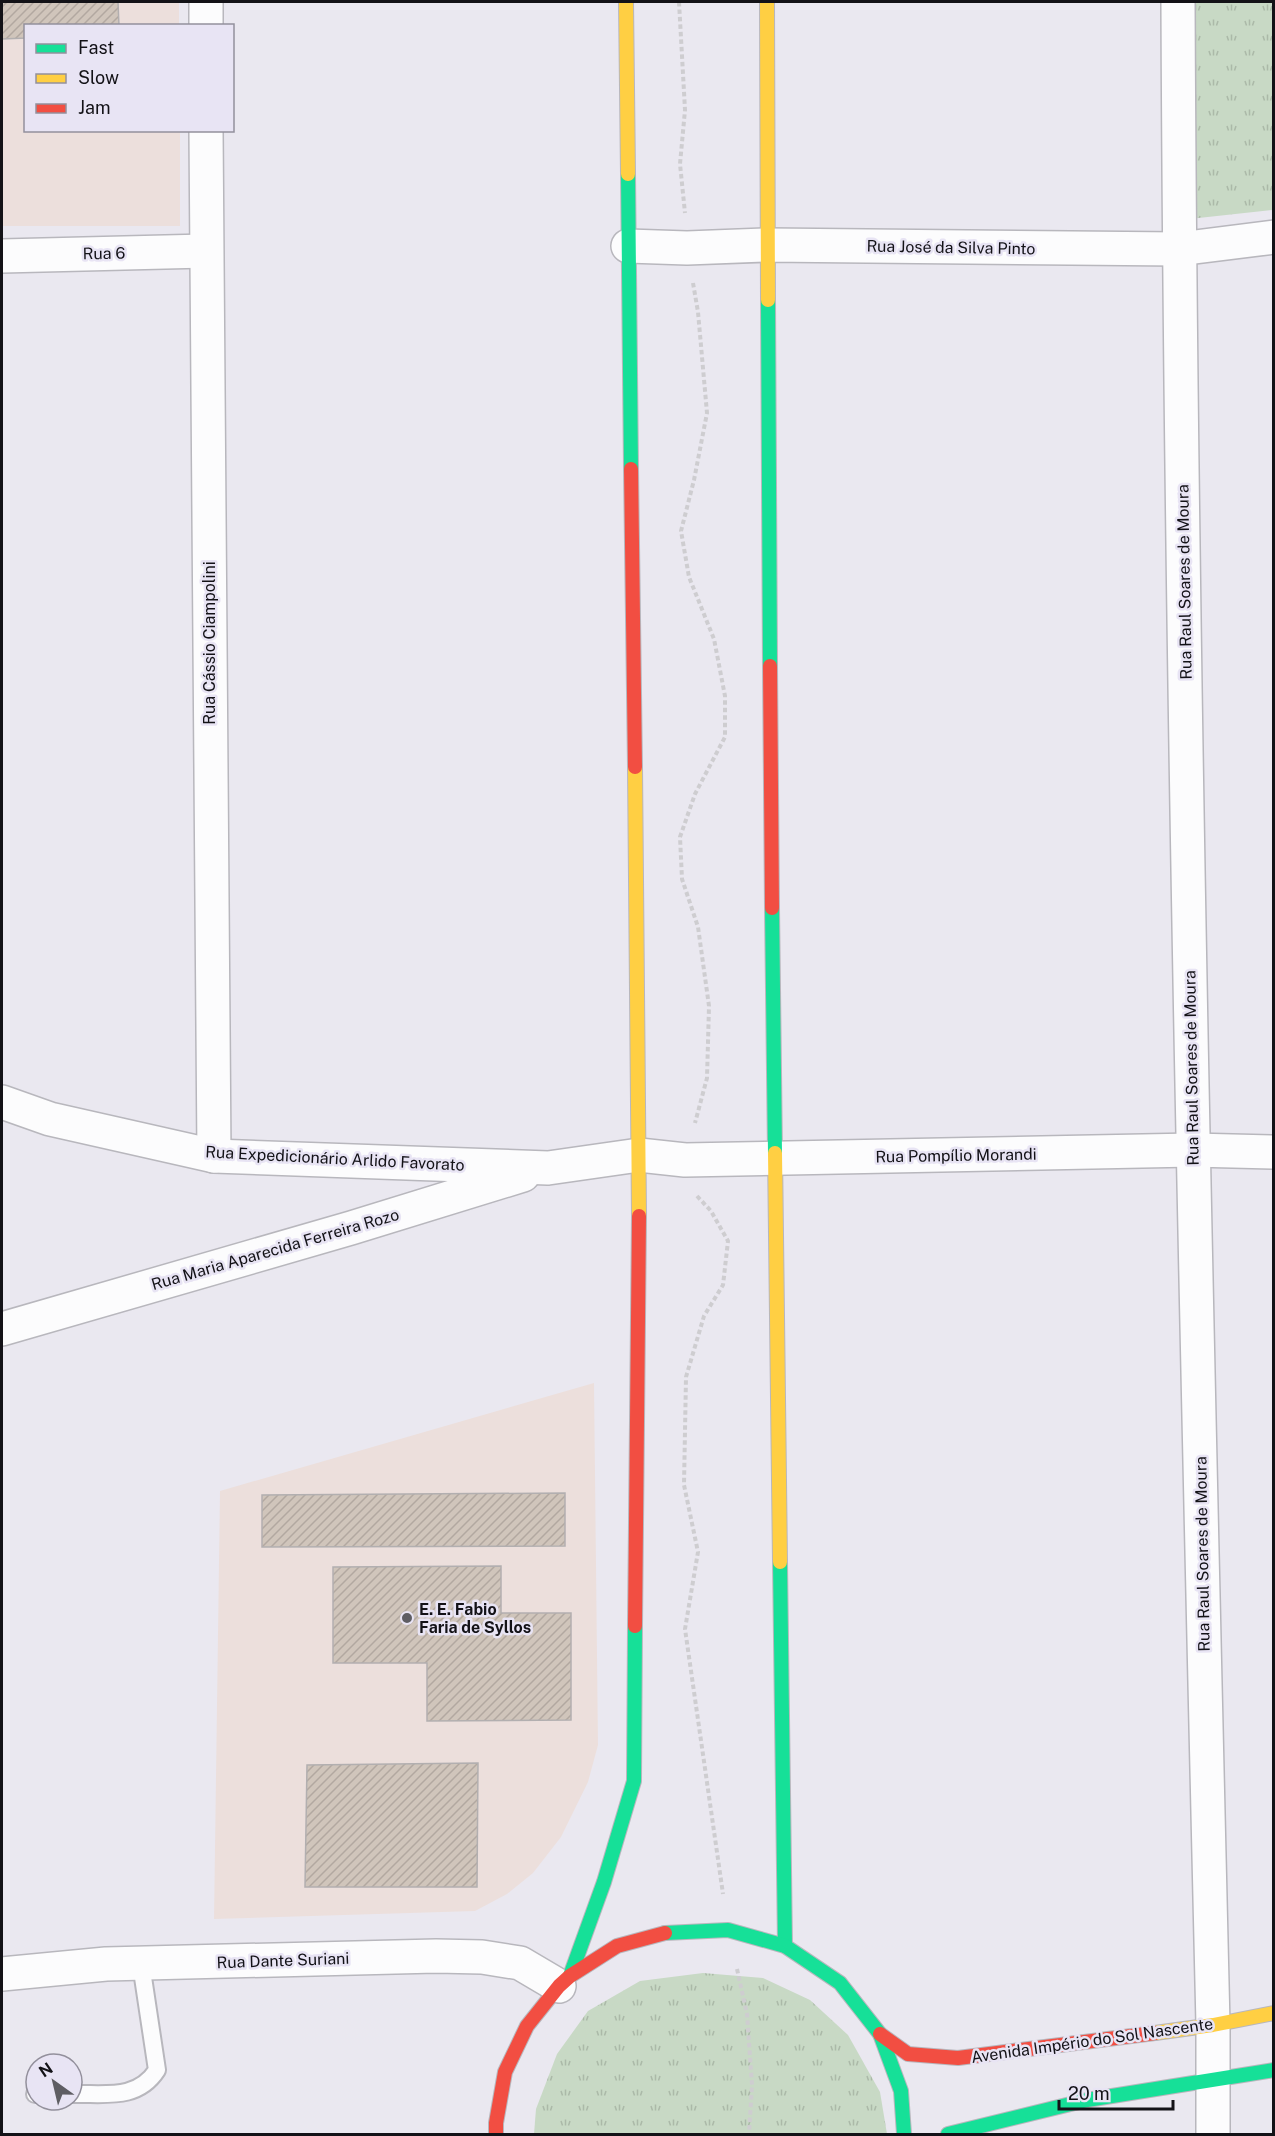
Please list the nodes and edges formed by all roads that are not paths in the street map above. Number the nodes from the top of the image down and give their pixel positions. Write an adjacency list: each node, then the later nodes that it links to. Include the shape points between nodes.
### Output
1 (206, 2): 5 (street)
2 (626, 2): 9 (street)
3 (767, 2): 8 (street)
4 (1178, 2): 10 (street, Rua Raul Soares de Moura)
5 (206, 24)
6 (206, 132): 11 (street, Rua Cássio Ciampolini)
7 (1274, 237): 10 (street, Rua José da Silva Pinto)
8 (767, 245): 9 (street, Rua José da Silva Pinto); 10 (street, Rua José da Silva Pinto); 18 (street)
9 (628, 246): 16 (street)
10 (1179, 249): 14 (street, Rua Raul Soares de Moura)
11 (206, 251): 12 (street, Rua 6); 17 (street, Rua Cássio Ciampolini)
12 (2, 256)
13 (2, 1102): 17 (street, Rua Expedicionário Arlido Favorato, via 50,1119)
14 (1192, 1150): 15 (street, Rua Pompílio Morandi); 18 (street, Rua Pompílio Morandi); 26 (street, Rua Raul Soares de Moura)
15 (1274, 1152)
16 (639, 1155): 18 (street, Rua Pompílio Morandi, via 686,1160); 19 (street, Rua Expedicionário Arlido Favorato); 24 (street, via 634,1780 604,1882)
17 (214, 1156): 19 (street, Rua Expedicionário Arlido Favorato)
18 (775, 1159): 21 (street)
19 (548, 1168): 20 (street, Rua Maria Aparecida Ferreira Rozo)
20 (2, 1329)
21 (785, 1946): 24 (street, via 728,1930 672,1931 618,1946); 27 (street, via 840,1983)
22 (141, 1964): 23 (street, Rua Dante Suriani); 24 (street, Rua Dante Suriani, via 482,1957 520,1963); 30 (lane, via 157,2070 146,2084 131,2092)
23 (2, 1974)
24 (564, 1981): 31 (street, via 527,2026 505,2072)
25 (1274, 2013): 26 (street, Avenida Império do Sol Nascente)
26 (1213, 2025): 27 (street, Avenida Império do Sol Nascente, via 958,2058 908,2054); 29 (street, Rua Raul Soares de Moura)
27 (880, 2034): 32 (street, via 901,2091)
28 (1274, 2070): 29 (street)
29 (1214, 2081): 33 (street, via 1087,2100); 34 (street, Rua Raul Soares de Moura)
30 (84, 2094)
31 (496, 2134)
32 (904, 2134)
33 (948, 2134)
34 (1213, 2134)

